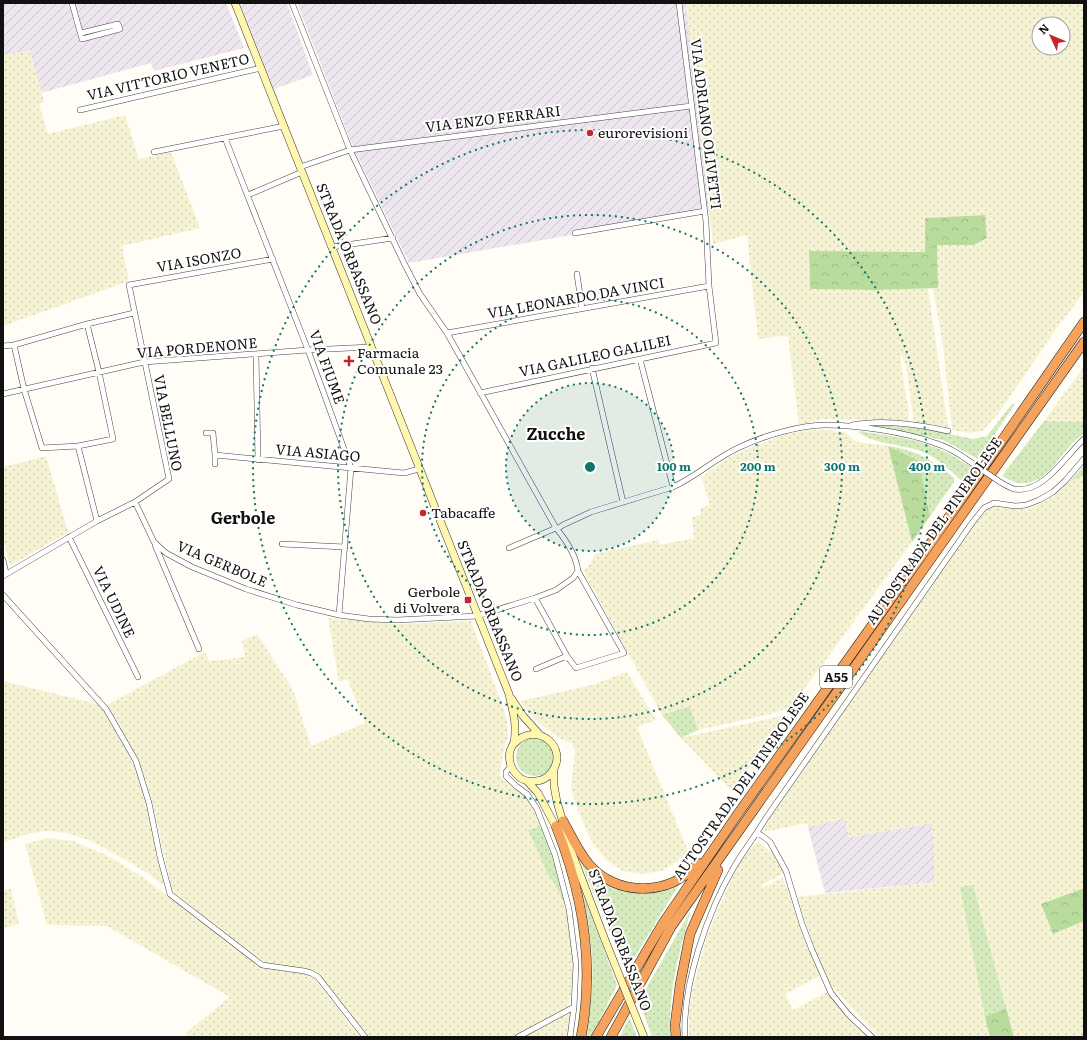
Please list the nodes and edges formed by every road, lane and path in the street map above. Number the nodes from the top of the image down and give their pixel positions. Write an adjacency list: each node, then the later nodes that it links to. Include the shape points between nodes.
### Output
1 (72, 3): 5 (street)
2 (235, 3): 6 (main road, STRADA ORBASSANO)
3 (292, 3): 11 (street)
4 (679, 3): 7 (street, VIA ADRIANO OLIVETTI)
5 (81, 33): 5 (street, via 82,39 120,29 118,24)
6 (261, 68): 8 (street, VIA VITTORIO VENETO); 9 (main road, STRADA ORBASSANO)
7 (691, 106): 11 (street, VIA ENZO FERRARI); 15 (street, VIA ADRIANO OLIVETTI)
8 (80, 110)
9 (284, 126): 10 (street); 13 (main road, STRADA ORBASSANO)
10 (225, 138): 12 (street); 14 (street, VIA FIUME)
11 (350, 150): 13 (street, VIA ENZO FERRARI); 17 (street)
12 (154, 152)
13 (301, 169): 14 (street, VIA ENZO FERRARI); 18 (main road, STRADA ORBASSANO)
14 (248, 195): 19 (street, VIA FIUME)
15 (705, 211): 16 (street); 22 (street, VIA ADRIANO OLIVETTI)
16 (575, 233)
17 (393, 238): 18 (street); 27 (street, via 420,294)
18 (332, 247): 32 (main road, STRADA ORBASSANO)
19 (273, 260): 21 (street, VIA ISONZO); 33 (street, VIA FIUME)
20 (577, 274): 23 (street)
21 (129, 285): 24 (street, VIA BELLUNO)
22 (709, 286): 23 (street, VIA LEONARDO DA VINCI); 29 (street, VIA ADRIANO OLIVETTI)
23 (582, 309): 27 (street, VIA LEONARDO DA VINCI)
24 (134, 313): 26 (street); 36 (street, VIA BELLUNO)
25 (1084, 322): 80 (highway, AUTOSTRADA DEL PINEROLESE / A55)
26 (87, 324): 30 (street); 38 (street)
27 (446, 333): 40 (street)
28 (1084, 342): 81 (highway, AUTOSTRADA DEL PINEROLESE / A55)
29 (716, 343): 35 (street, VIA GALILEO GALILEI)
30 (14, 345): 31 (street); 39 (street)
31 (3, 346)
32 (371, 347): 33 (street, VIA PORDENONE); 52 (main road, STRADA ORBASSANO)
33 (308, 350): 34 (street, VIA PORDENONE); 51 (street, VIA FIUME)
34 (256, 354): 36 (street, VIA PORDENONE); 49 (street)
35 (640, 359): 37 (street, VIA GALILEO GALILEI); 53 (street)
36 (144, 362): 38 (street, VIA PORDENONE); 54 (street, VIA BELLUNO, via 169,478)
37 (592, 368): 40 (street, VIA GALILEO GALILEI); 55 (street)
38 (99, 372): 39 (street, VIA PORDENONE); 46 (street, via 113,439)
39 (24, 389): 41 (street, VIA PORDENONE); 46 (street, via 42,448)
40 (480, 393): 57 (street)
41 (3, 394)
42 (845, 426): 43 (street, via 870,423 911,424); 45 (street, bridge, via 883,430 935,443 956,452 1014,489 1030,487 1046,480); 53 (street, via 808,426 763,438 740,447)
43 (948, 431)
44 (206, 433): 47 (street, via 214,433)
45 (1084, 439)
46 (78, 446): 56 (street)
47 (215, 455): 49 (street, VIA ASIAGO); 50 (street)
48 (1084, 458): 84 (street, via 1065,481 1040,500 1015,506 994,503 984,508)
49 (258, 460): 51 (street, VIA ASIAGO)
50 (215, 464)
51 (351, 468): 52 (street, VIA ASIAGO, via 404,473); 61 (street, VIA FIUME)
52 (419, 469): 69 (main road, STRADA ORBASSANO)
53 (673, 487): 55 (street)
54 (135, 502): 56 (street); 59 (street, VIA GERBOLE)
55 (624, 502): 57 (street, via 591,512)
56 (97, 521): 58 (street)
57 (557, 529): 62 (street); 64 (street, via 570,548)
58 (70, 537): 65 (street); 73 (street, VIA UDINE)
59 (154, 542): 68 (street, VIA GERBOLE, via 166,553 192,567 239,586 297,605); 70 (street)
60 (282, 544): 61 (street)
61 (345, 547): 68 (street, VIA FIUME)
62 (509, 548)
63 (3, 560): 65 (street)
64 (578, 571): 67 (street, VIA GERBOLE, via 556,590); 71 (street, via 624,653 576,668)
65 (5, 574)
66 (3, 595): 87 (street, via 106,709 136,761 170,894 262,965 304,971 318,977)
67 (535, 598): 69 (street, VIA GERBOLE); 71 (street)
68 (339, 615): 69 (street, VIA GERBOLE, via 397,620)
69 (477, 616): 74 (main road, STRADA ORBASSANO)
70 (199, 649)
71 (567, 656): 72 (street)
72 (536, 669)
73 (138, 677)
74 (509, 694): 75 (main road, STRADA ORBASSANO, via 523,716); 76 (main road, STRADA ORBASSANO, via 515,723)
75 (540, 735): 76 (main road, via 523,736); 78 (main road, STRADA ORBASSANO, via 552,743 555,749 557,756)
76 (514, 744): 77 (main road, STRADA ORBASSANO, via 510,751)
77 (511, 766): 79 (main road, STRADA ORBASSANO, via 517,776); 86 (street, via 506,776 527,794 538,809 555,856 569,909 576,964)
78 (554, 769): 79 (main road, via 543,780); 82 (main road, STRADA ORBASSANO, via 554,786)
79 (527, 781): 83 (main road, STRADA ORBASSANO, via 538,793)
80 (737, 815): 82 (highway, via 693,870 663,886 641,889 617,884 598,873 580,851); 91 (highway, AUTOSTRADA DEL PINEROLESE / A55, via 663,923)
81 (750, 816): 92 (highway, AUTOSTRADA DEL PINEROLESE / A55, via 671,927); 94 (highway, via 714,876 690,934 680,985)
82 (563, 820): 85 (main road, STRADA ORBASSANO)
83 (556, 826): 85 (main road, STRADA ORBASSANO); 90 (highway, via 575,883 586,937 588,988)
84 (757, 833): 95 (street, via 724,884 708,923 689,988); 96 (street, via 770,842 786,871 802,924 831,993)
85 (572, 853): 93 (main road, STRADA ORBASSANO, bridge)
86 (574, 1008): 88 (street); 89 (street)
87 (365, 1037)
88 (518, 1037)
89 (570, 1037)
90 (581, 1037)
91 (596, 1037)
92 (611, 1037)
93 (644, 1037)
94 (676, 1037)
95 (685, 1037)
96 (872, 1037)

